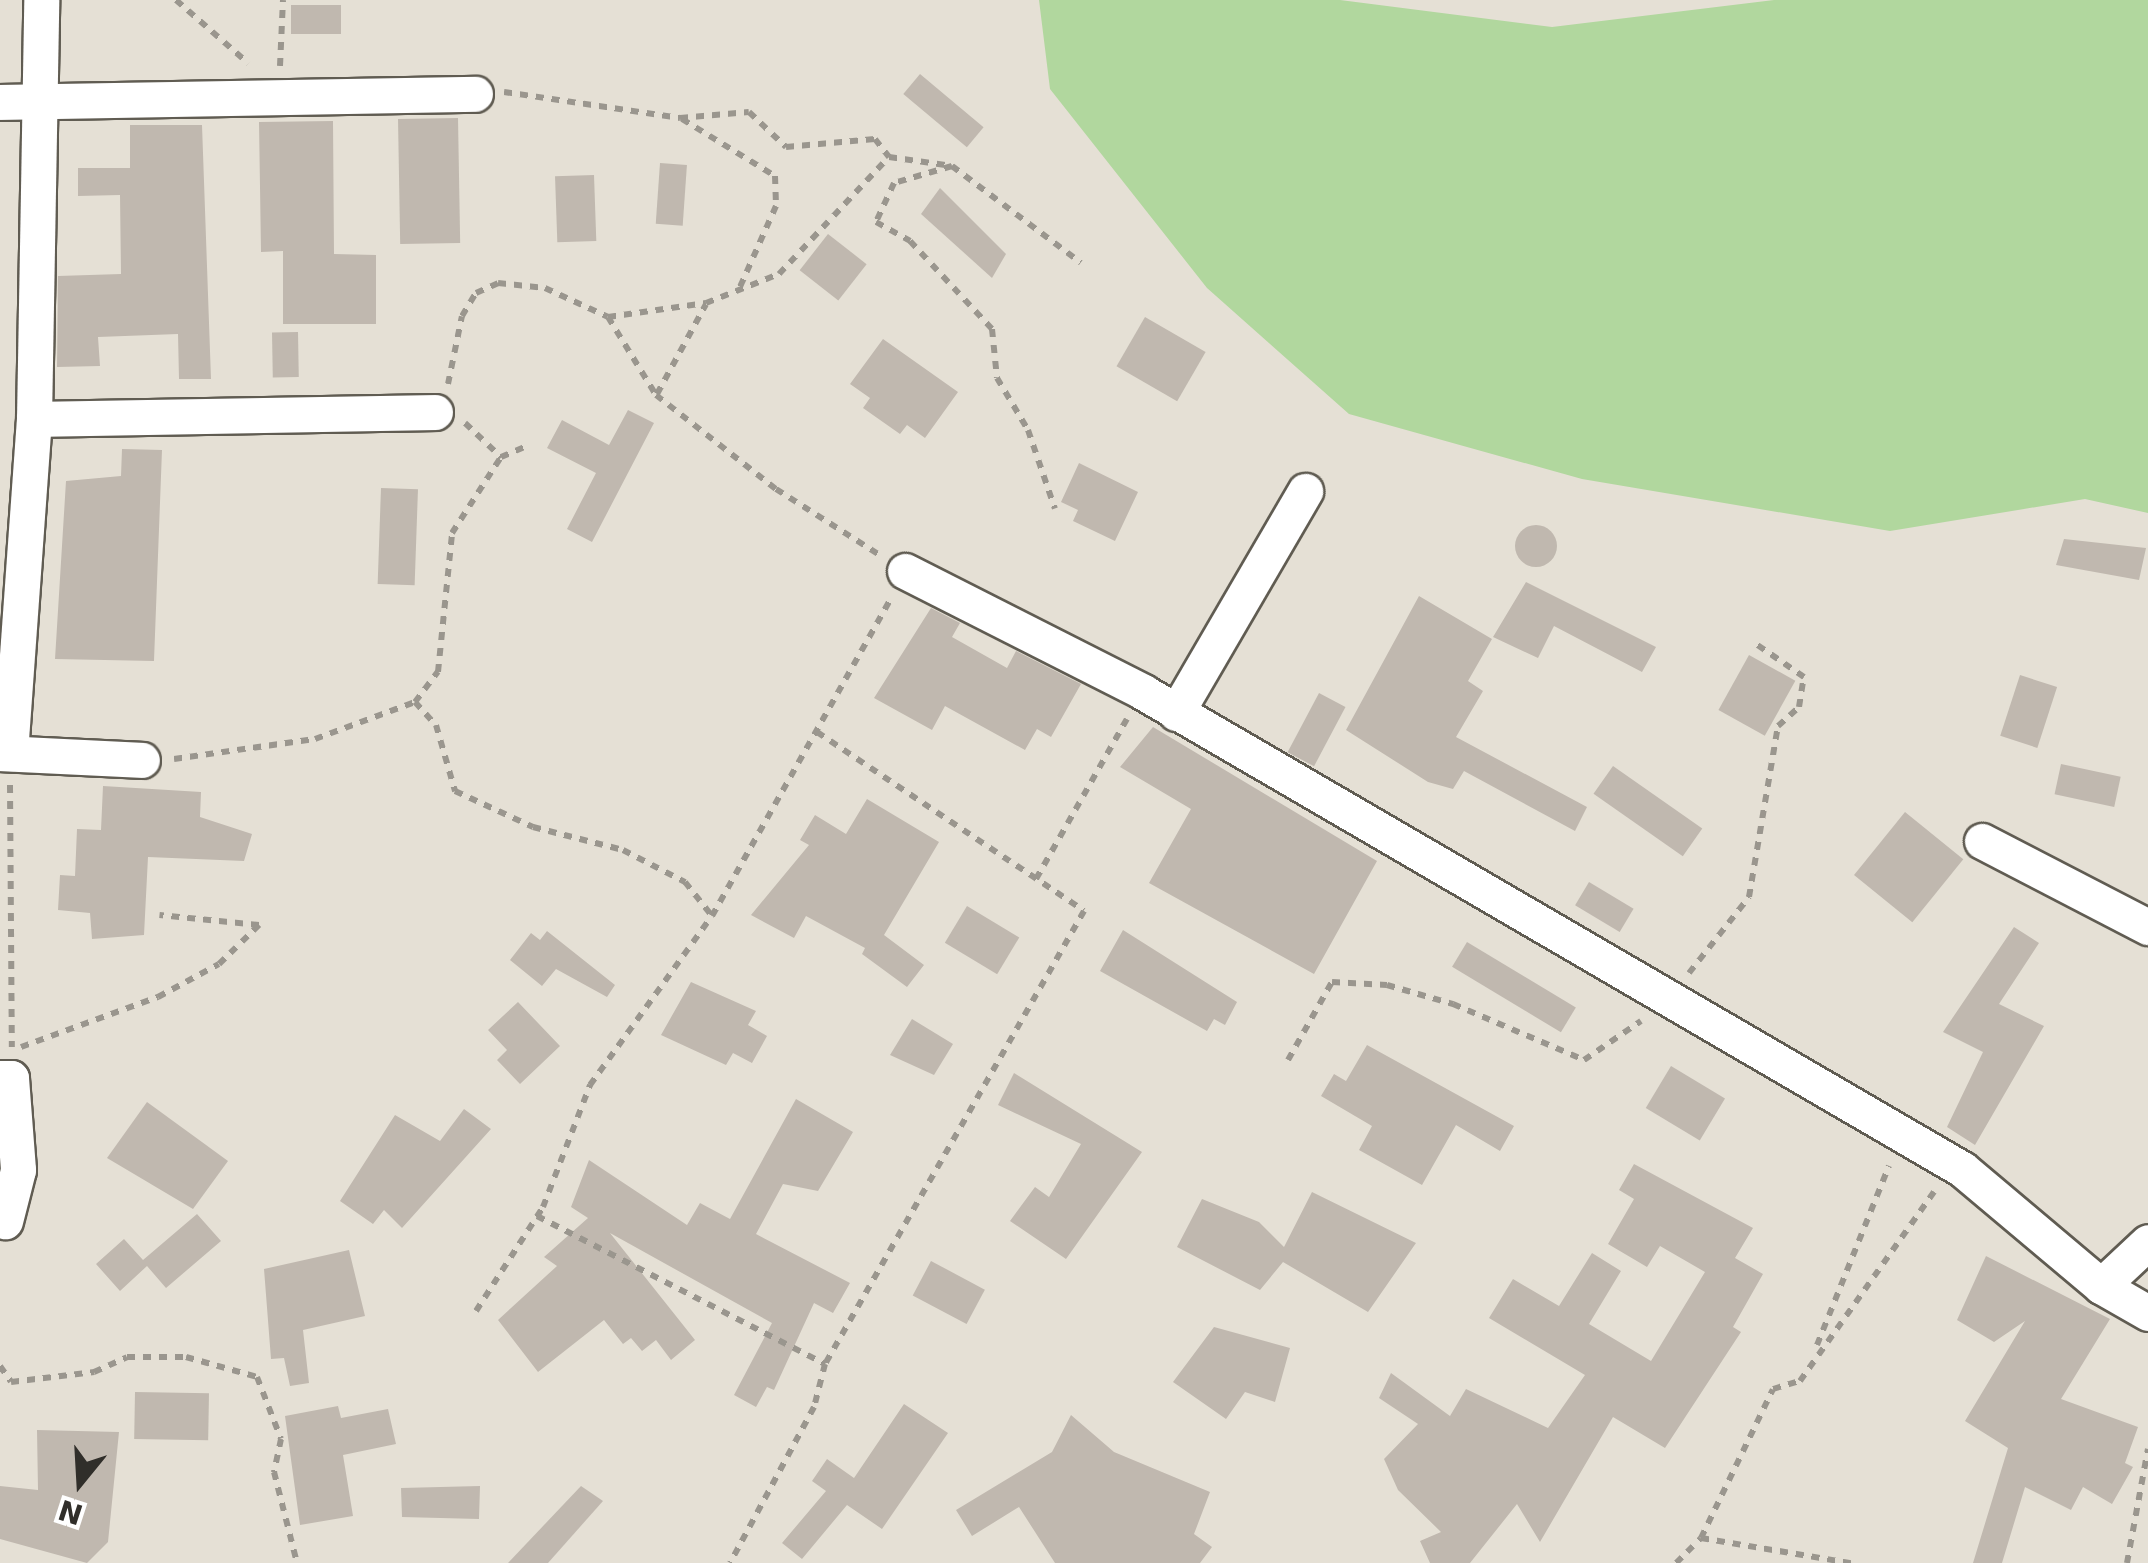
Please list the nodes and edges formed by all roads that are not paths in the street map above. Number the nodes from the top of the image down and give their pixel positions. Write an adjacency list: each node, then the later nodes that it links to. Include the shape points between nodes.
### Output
1 (41, 0): 3 (street)
2 (476, 94): 3 (street)
3 (39, 101): 4 (street); 6 (street)
4 (0, 102)
5 (435, 412): 6 (street)
6 (34, 419): 10 (street)
7 (1305, 491): 9 (street)
8 (905, 570): 9 (street)
9 (1176, 712): 17 (street, via 1962,1169)
10 (5, 753): 11 (street)
11 (142, 760)
12 (1982, 841): 13 (street)
13 (2148, 928)
14 (8, 1070): 15 (street, via 18,1170)
15 (5, 1221)
16 (2148, 1242): 17 (street)
17 (2101, 1286): 18 (street)
18 (2148, 1313)

